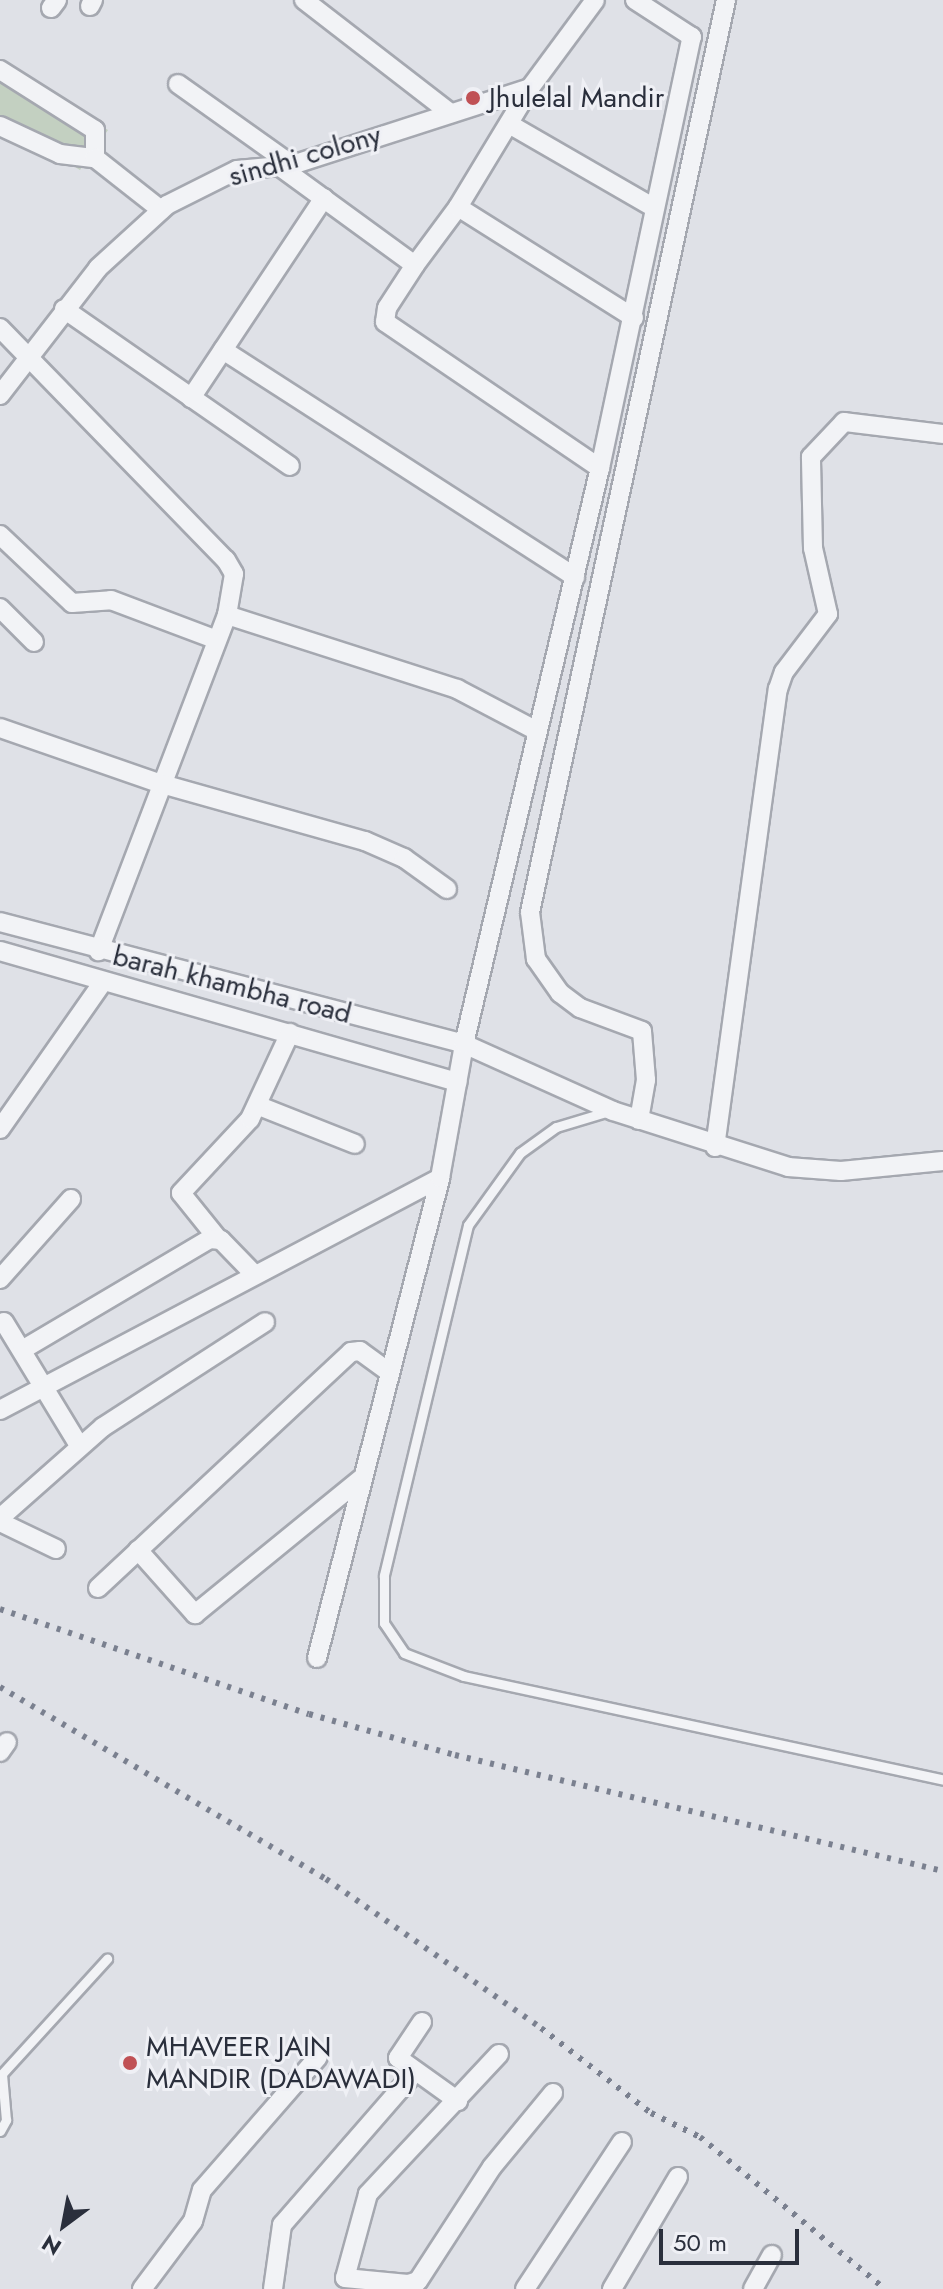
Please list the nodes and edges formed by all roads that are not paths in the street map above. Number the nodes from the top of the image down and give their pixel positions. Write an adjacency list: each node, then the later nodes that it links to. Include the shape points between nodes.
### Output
1 (304, 0): 8 (street)
2 (595, 0): 7 (street)
3 (635, 0): 15 (street, via 692,37)
4 (726, 0): 47 (street, via 530,912 531,946 560,993 580,1008 642,1031 646,1080)
5 (0, 70): 11 (street, via 95,130)
6 (178, 84): 12 (street)
7 (530, 88): 8 (street, sindhi colony); 9 (street)
8 (450, 113): 12 (street, sindhi colony)
9 (509, 124): 14 (street); 15 (street)
10 (0, 126): 11 (street, via 60,154)
11 (95, 158): 16 (street)
12 (285, 166): 13 (street); 16 (street, sindhi colony, via 237,170)
13 (324, 198): 17 (street); 21 (street)
14 (458, 207): 17 (street); 19 (street)
15 (653, 207): 19 (street)
16 (155, 214): 18 (street, sindhi colony)
17 (415, 265): 27 (street, via 387,308 385,322)
18 (64, 309): 22 (street, sindhi colony); 24 (street)
19 (634, 318): 27 (street)
20 (0, 328): 22 (street)
21 (223, 350): 24 (street); 29 (street)
22 (23, 364): 23 (street, sindhi colony); 31 (street, via 226,560 234,574)
23 (0, 395)
24 (191, 398): 26 (street)
25 (943, 434): 50 (street, via 844,422 811,457 813,548 828,614 784,672 778,689)
26 (290, 466)
27 (600, 468): 29 (street)
28 (0, 535): 32 (street, via 72,603 111,600)
29 (575, 577): 35 (street)
30 (0, 608): 33 (street)
31 (227, 615): 32 (street); 35 (street, via 457,689)
32 (217, 640): 36 (street)
33 (34, 642)
34 (0, 728): 36 (street)
35 (537, 731): 43 (street)
36 (162, 784): 37 (street, via 365,841 404,858); 40 (street)
37 (447, 889)
38 (0, 922): 40 (street, barah khambha road)
39 (0, 951): 41 (street, barah khambha road)
40 (99, 951): 43 (street, barah khambha road)
41 (103, 982): 42 (street, barah khambha road); 48 (street)
42 (290, 1033): 44 (street, barah khambha road); 45 (street)
43 (464, 1044): 44 (street); 46 (street, barah khambha road)
44 (458, 1082): 52 (street)
45 (259, 1106): 49 (street); 54 (street, via 181,1193)
46 (613, 1111): 47 (street, barah khambha road); 70 (lane, via 556,1127 520,1153 468,1225 384,1576 384,1623 404,1653 464,1676)
47 (639, 1120): 50 (street, barah khambha road)
48 (0, 1129)
49 (355, 1144)
50 (715, 1147): 51 (street, barah khambha road, via 816,1170)
51 (943, 1161)
52 (440, 1178): 55 (street); 60 (street)
53 (71, 1199): 56 (street)
54 (218, 1239): 55 (street); 59 (street)
55 (253, 1273): 61 (street)
56 (0, 1279)
57 (1, 1321): 59 (street)
58 (265, 1322): 63 (street)
59 (22, 1350): 61 (street)
60 (390, 1373): 64 (street); 67 (street, via 360,1351 351,1352)
61 (43, 1384): 62 (street); 63 (street)
62 (0, 1410)
63 (80, 1447): 65 (street)
64 (363, 1477): 67 (street, via 195,1614); 69 (street)
65 (0, 1520): 66 (street)
66 (56, 1549)
67 (138, 1550): 68 (street)
68 (98, 1588)
69 (317, 1658)
70 (943, 1780)
71 (107, 1959): 76 (lane)
72 (422, 2022): 75 (street, via 398,2057)
73 (499, 2054): 78 (street)
74 (318, 2057): 84 (street, via 202,2190 193,2221)
75 (414, 2073): 78 (street); 85 (street, via 282,2225)
76 (1, 2075): 79 (lane, via 6,2120)
77 (553, 2093): 83 (street, via 492,2167 418,2281)
78 (458, 2101): 83 (street, via 368,2194)
79 (0, 2131)
80 (622, 2142): 86 (street)
81 (678, 2177): 87 (street)
82 (772, 2255): 88 (street)
83 (344, 2284)
84 (142, 2289)
85 (273, 2289)
86 (525, 2289)
87 (612, 2289)
88 (753, 2289)

